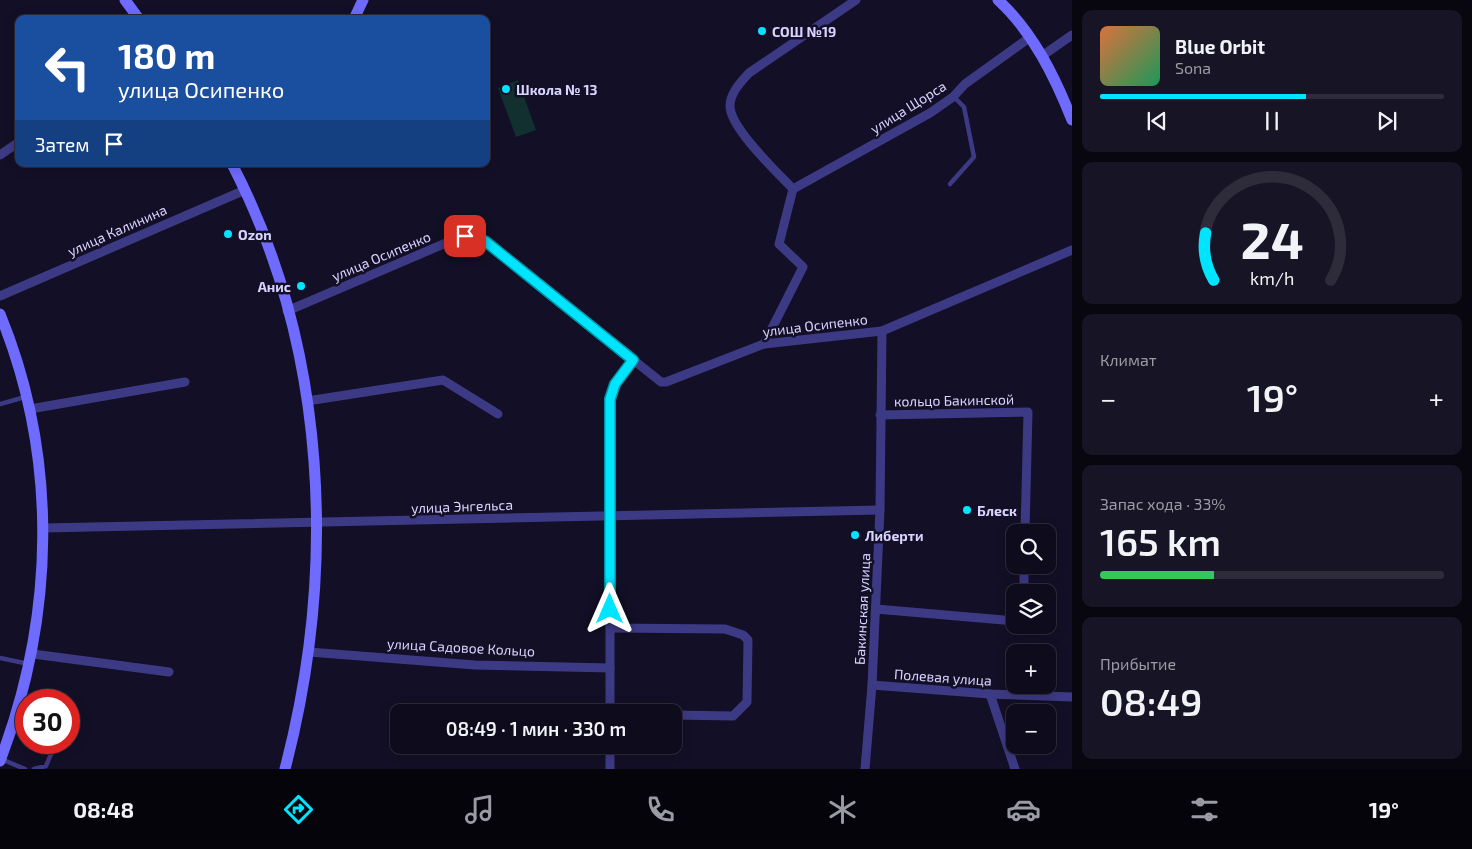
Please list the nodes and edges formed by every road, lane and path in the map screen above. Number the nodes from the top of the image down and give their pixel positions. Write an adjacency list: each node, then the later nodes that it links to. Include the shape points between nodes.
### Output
1 (363, 0): 6 (main road)
2 (856, 0): 16 (street, via 749,73 731,99 730,108 748,141)
3 (998, 0): 8 (main road)
4 (129, 1): 5 (main road)
5 (137, 15)
6 (356, 15)
7 (1072, 34): 9 (street)
8 (1029, 38): 9 (main road); 10 (street, улица Щорса, via 965,84)
9 (1042, 56): 11 (main road)
10 (953, 97): 15 (lane, via 964,107 974,158); 16 (street, улица Щорса)
11 (1072, 120)
12 (15, 145): 13 (street)
13 (0, 155)
14 (234, 167): 17 (main road)
15 (950, 184)
16 (793, 189): 23 (street, via 779,244 802,267)
17 (245, 190): 19 (street, улица Калинина); 20 (main road, via 271,256)
18 (1072, 250): 22 (street, улица Осипенко)
19 (0, 296)
20 (287, 311): 24 (street, улица Осипенко, via 460,237 472,236 485,241); 27 (main road)
21 (0, 314): 26 (main road)
22 (882, 331): 23 (street, улица Осипенко); 31 (street, Бакинская улица)
23 (764, 344): 24 (street, улица Осипенко, via 666,382 661,382)
24 (633, 360): 33 (street, via 615,384 610,399)
25 (185, 382): 29 (street)
26 (27, 397): 28 (lane); 29 (main road)
27 (307, 401): 30 (street, via 443,380); 34 (main road)
28 (0, 404)
29 (30, 410): 36 (main road, via 40,468)
30 (498, 414)
31 (880, 415): 32 (street, Бакинская улица); 35 (street, кольцо Бакинской, via 1028,412)
32 (880, 510): 33 (street, улица Энгельса); 37 (street, Бакинская улица)
33 (610, 515): 34 (street, улица Энгельса); 39 (street)
34 (317, 524): 36 (street, улица Энгельса); 40 (main road)
35 (1025, 524)
36 (44, 528): 42 (main road, via 42,591)
37 (876, 609): 38 (street); 45 (street, Бакинская улица)
38 (1006, 620)
39 (610, 628): 43 (street); 49 (street, via 725,629 748,640 747,702 733,716)
40 (310, 652): 43 (street, улица Садовое Кольцо, via 475,665); 55 (main road)
41 (0, 658): 42 (lane)
42 (31, 659): 44 (street); 52 (main road, via 14,724)
43 (610, 668): 48 (street)
44 (169, 672)
45 (872, 686): 46 (street, Полевая улица); 57 (street, Бакинская улица)
46 (990, 694): 47 (street, Полевая улица); 58 (street)
47 (1072, 697)
48 (610, 704)
49 (682, 715)
50 (51, 754): 54 (lane, via 46,766)
51 (610, 754): 56 (street)
52 (0, 760): 53 (lane)
53 (25, 769)
54 (34, 769)
55 (286, 769)
56 (610, 769)
57 (865, 769)
58 (1015, 769)

